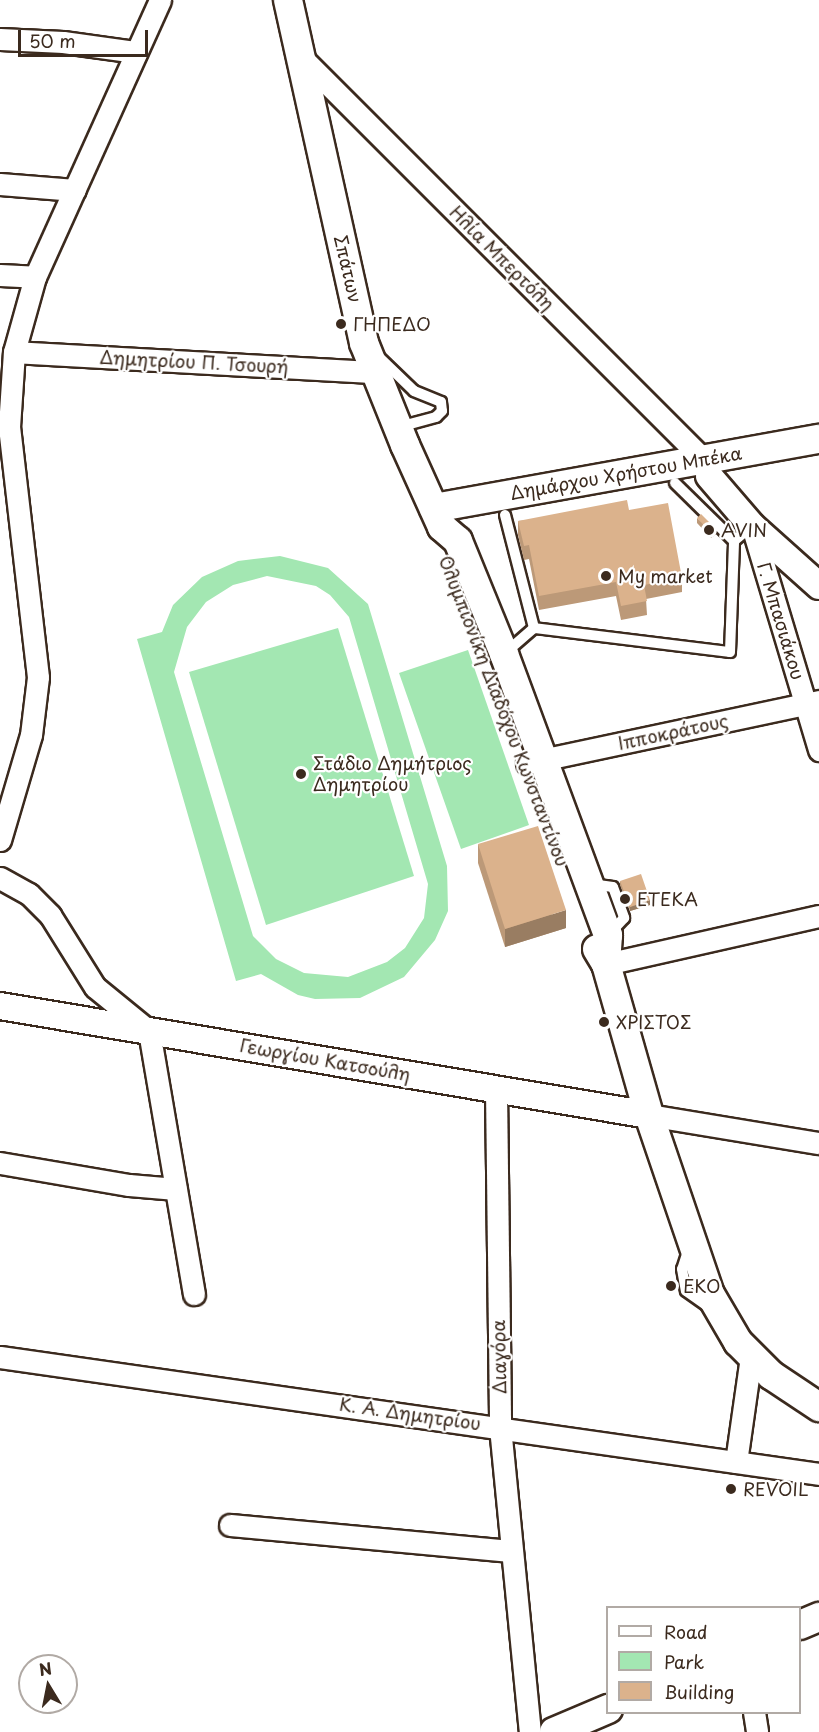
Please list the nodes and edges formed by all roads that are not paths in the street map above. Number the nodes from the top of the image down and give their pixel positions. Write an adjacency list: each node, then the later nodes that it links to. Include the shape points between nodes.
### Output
1 (160, 0): 4 (street)
2 (288, 0): 5 (main road, Σπάτων)
3 (0, 39): 4 (street, via 63,42)
4 (136, 52): 7 (street)
5 (300, 56): 10 (main road, Σπάτων); 16 (street, Ηλία Μπερτόλη)
6 (0, 184): 7 (street)
7 (75, 190): 9 (street)
8 (0, 275): 9 (street)
9 (35, 277): 11 (street)
10 (364, 343): 12 (main road, Σπάτων); 13 (lane, via 414,391 441,402 442,411 436,417)
11 (14, 352): 12 (street, Δημητρίου Π. Τσουρή); 27 (street, via 9,427 38,677 36,713)
12 (374, 372): 13 (main road, Σπάτων)
13 (397, 427): 19 (main road, Σπάτων)
14 (819, 439): 16 (main road, Δημάρχου Χρήστου Μπέκα)
15 (819, 456): 16 (main road, Δημάρχου Χρήστου Μπέκα)
16 (706, 468): 17 (main road, Δημάρχου Χρήστου Μπέκα); 19 (main road, Δημάρχου Χρήστου Μπέκα); 20 (street, Ηλία Μπερτόλη)
17 (675, 483): 18 (main road, Δημάρχου Χρήστου Μπέκα); 20 (lane)
18 (505, 515): 19 (main road, Δημάρχου Χρήστου Μπέκα); 22 (lane)
19 (438, 517): 23 (main road, Ολυμπιονίκη Διαδόχου Κωνσταντίνου, via 458,541); 26 (main road, Ολυμπιονίκη Διαδόχου Κωνσταντίνου, via 440,546)
20 (743, 534): 21 (street, Ηλία Μπερτόλη); 22 (lane, via 730,652); 24 (street, Γ. Μπασιάκου)
21 (819, 586)
22 (534, 628): 23 (lane)
23 (504, 654): 26 (main road, Ολυμπιονίκη Διαδόχου Κωνσταντίνου)
24 (812, 703): 25 (street, Γ. Μπασιάκου); 26 (street, Ιπποκράτους)
25 (819, 750)
26 (536, 761): 30 (main road, Ολυμπιονίκη Διαδόχου Κωνσταντίνου, via 591,940); 30 (main road, Ολυμπιονίκη Διαδόχου Κωνσταντίνου, via 608,935)
27 (0, 840)
28 (0, 878): 32 (street, via 29,894 50,915 95,987)
29 (819, 916): 30 (street)
30 (606, 964): 34 (main road, Ολυμπιονίκη Διαδόχου Κωνσταντίνου)
31 (0, 1006): 32 (street, Γεωργίου Κατσούλη)
32 (149, 1031): 33 (street, Γεωργίου Κατσούλη); 37 (street)
33 (496, 1089): 34 (street, Γεωργίου Κατσούλη); 42 (street, Διαγόρα)
34 (649, 1115): 35 (street); 39 (main road, Ολυμπιονίκη Διαδόχου Κωνσταντίνου, via 719,1310)
35 (819, 1143)
36 (0, 1163): 37 (street)
37 (176, 1189): 38 (street)
38 (194, 1294)
39 (751, 1356): 41 (main road, Ολυμπιονίκη Διαδόχου Κωνσταντίνου, via 771,1375); 43 (street)
40 (0, 1357): 42 (street, Κ. Α. Δημητρίου)
41 (819, 1407)
42 (500, 1427): 43 (street, Κ. Α. Δημητρίου); 46 (street, Διαγόρα)
43 (736, 1462): 44 (street, Κ. Α. Δημητρίου)
44 (819, 1474)
45 (230, 1525): 46 (street)
46 (511, 1551): 51 (street, Διαγόρα)
47 (819, 1617): 48 (main road)
48 (801, 1625)
49 (606, 1710): 52 (main road)
50 (754, 1714): 53 (street)
51 (530, 1732)
52 (554, 1732)
53 (757, 1732)

